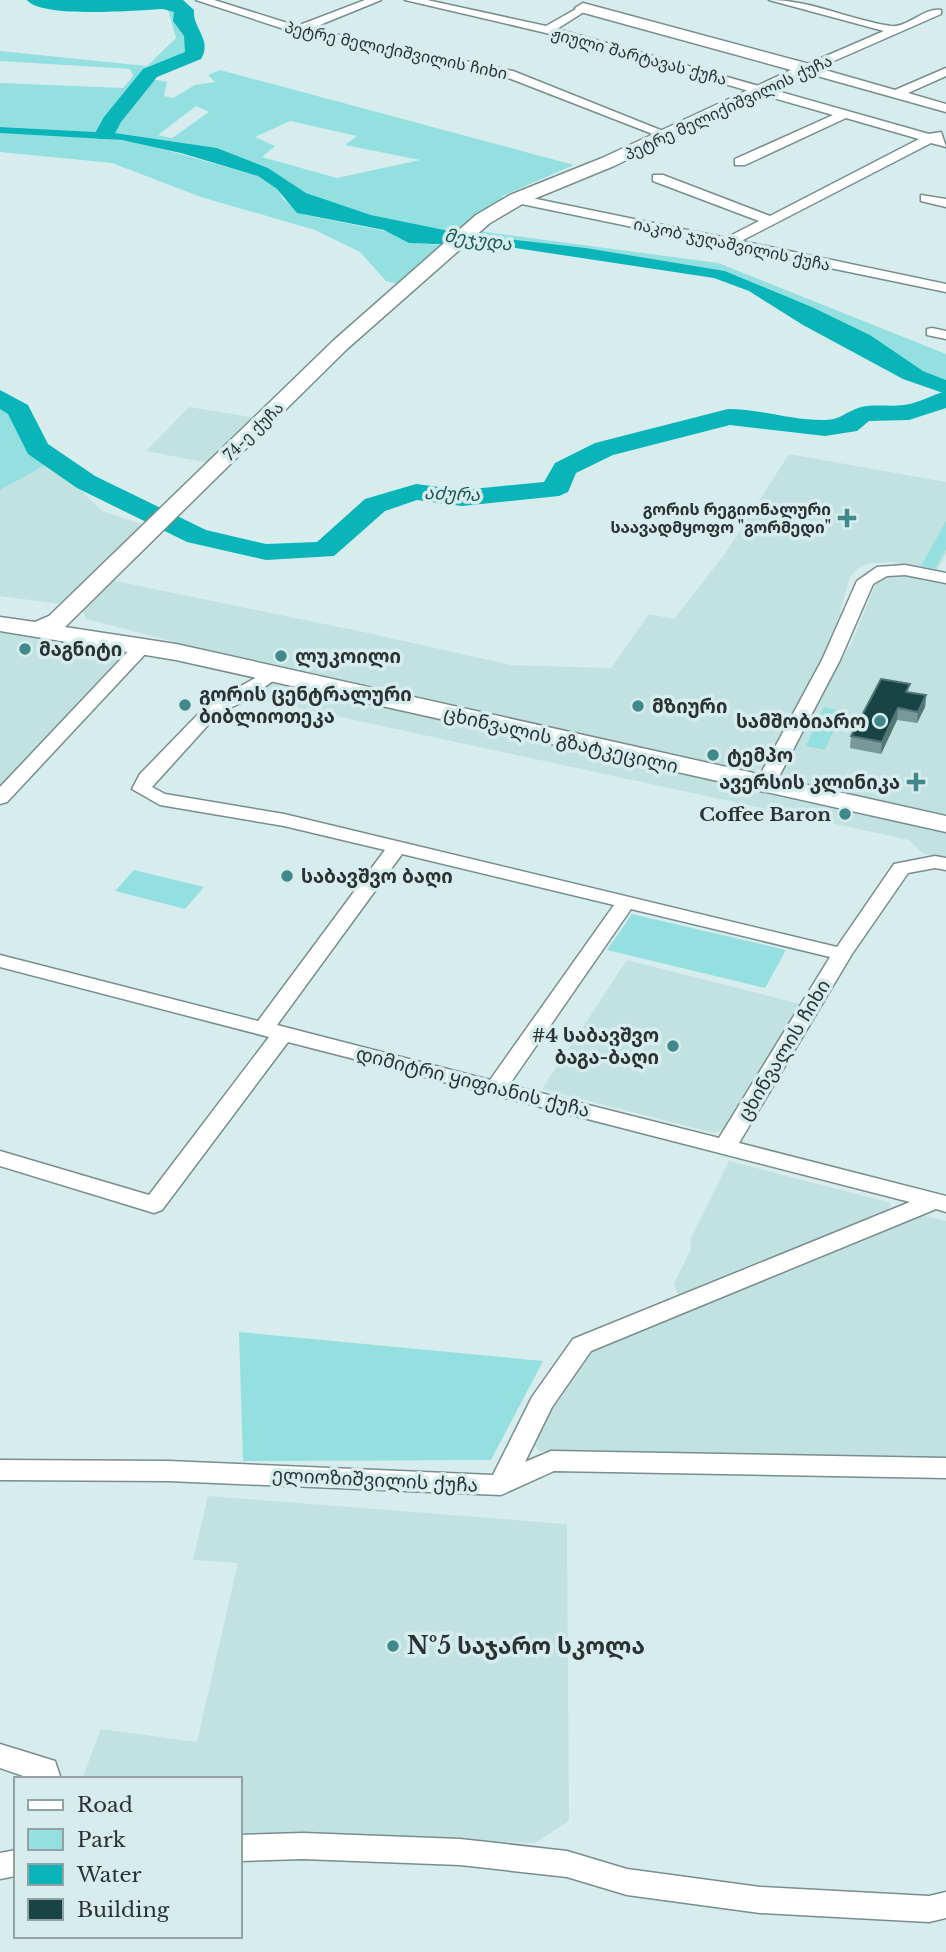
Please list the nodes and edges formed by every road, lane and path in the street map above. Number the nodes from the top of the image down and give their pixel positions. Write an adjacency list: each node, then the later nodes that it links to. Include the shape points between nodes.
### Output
1 (202, 0): 7 (street, პეტრე მელიქიშვილის ჩიხი)
2 (374, 0): 7 (street)
3 (411, 0): 8 (street, ჟიული შარტავას ქუჩა)
4 (775, 0): 9 (street)
5 (588, 4): 8 (street); 10 (street)
6 (937, 12): 9 (street, პეტრე მელიქიშვილის ქუჩა)
7 (297, 30): 17 (street, პეტრე მელიქიშვილის ჩიხი, via 509,74)
8 (548, 30): 12 (street, ჟიული შარტავას ქუჩა)
9 (894, 30): 10 (street, პეტრე მელიქიშვილის ქუჩა)
10 (807, 69): 12 (street, პეტრე მელიქიშვილის ქუჩა); 13 (street)
11 (946, 72): 13 (street)
12 (762, 90): 15 (street, ჟიული შარტავას ქუჩა); 17 (street, პეტრე მელიქიშვილის ქუჩა)
13 (896, 94): 14 (street)
14 (946, 108)
15 (845, 114): 18 (street, ჟიული შარტავას ქუჩა); 20 (street)
16 (946, 131): 18 (street)
17 (667, 135): 23 (street, პეტრე მელიქიშვილის ქუჩა)
18 (931, 138): 19 (street, ჟიული შარტავას ქუჩა); 25 (street)
19 (946, 143)
20 (740, 162)
21 (658, 178): 25 (street)
22 (926, 198): 24 (street)
23 (517, 199): 26 (street, იაკობ ჯუღაშვილის ქუჩა); 30 (street, 74-ე ქუჩა, via 471,230 340,345)
24 (946, 203)
25 (771, 221): 26 (street)
26 (727, 243): 27 (street, იაკობ ჯუღაშვილის ქუჩა)
27 (946, 288)
28 (946, 578): 36 (street, via 905,570 883,571 866,581 831,660)
29 (0, 603): 30 (street, ცხინვალის გზატკეცილი)
30 (62, 616): 32 (street, 74-ე ქუჩა); 34 (street, ცხინვალის გზატკეცილი)
31 (0, 624): 32 (street, ცხინვალის გზატკეცილი)
32 (38, 630): 33 (street, ცხინვალის გზატკეცილი)
33 (142, 647): 34 (street, ცხინვალის გზატკეცილი); 37 (street)
34 (176, 652): 35 (street, ცხინვალის გზატკეცილი)
35 (271, 674): 36 (street, ცხინვალის გზატკეცილი); 39 (street, via 213,709 146,778 142,789 160,799 284,820)
36 (764, 786): 38 (street, ცხინვალის გზატკეცილი)
37 (0, 798)
38 (946, 824)
39 (397, 847): 41 (street); 44 (street)
40 (946, 864): 42 (street, ცხინვალის ჩიხი, via 901,868)
41 (626, 902): 42 (street); 45 (street)
42 (842, 954): 46 (street, ცხინვალის ჩიხი)
43 (0, 961): 44 (street, დიმიტრი ყიფიანის ქუჩა)
44 (273, 1031): 45 (street, დიმიტრი ყიფიანის ქუჩა); 47 (street, via 154,1205)
45 (496, 1087): 46 (street, დიმიტრი ყიფიანის ქუჩა)
46 (726, 1146): 48 (street, დიმიტრი ყიფიანის ქუჩა)
47 (0, 1158)
48 (941, 1203): 51 (street, ელიოზიშვილის ქუჩა, via 582,1345 541,1403)
49 (946, 1468): 51 (street, via 551,1461)
50 (0, 1470): 51 (street, ელიოზიშვილის ქუჩა, via 168,1471)
51 (501, 1485)
52 (0, 1756): 53 (street, via 45,1769)
53 (47, 1777)
54 (242, 1848): 55 (street, via 460,1852 567,1864 627,1882 760,1900 929,1909)
55 (946, 1905)

